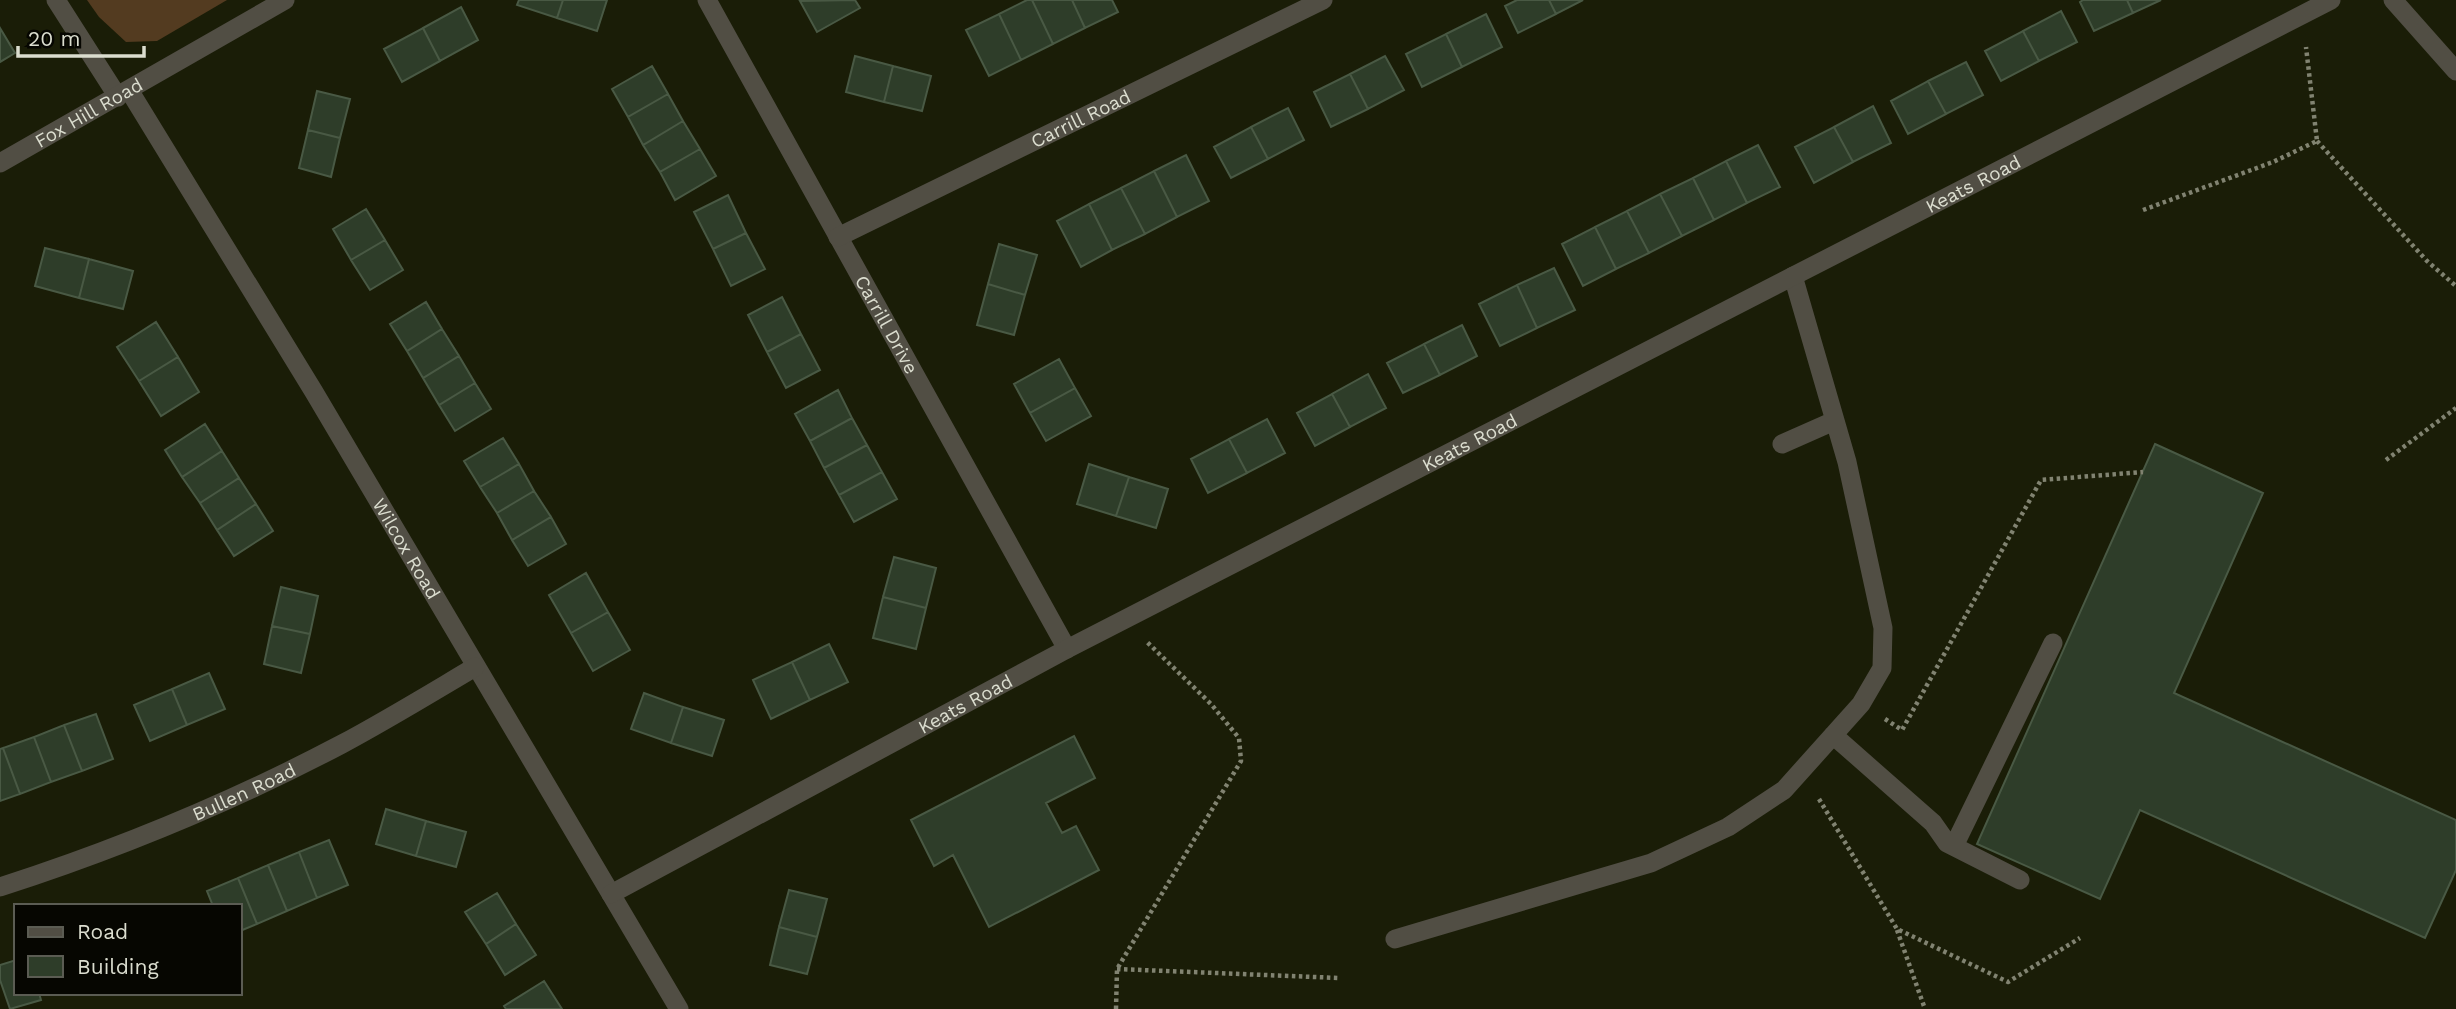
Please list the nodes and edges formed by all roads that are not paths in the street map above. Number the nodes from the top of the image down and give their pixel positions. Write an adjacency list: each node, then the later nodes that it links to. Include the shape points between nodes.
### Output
1 (56, 0): 8 (street, Wilcox Road)
2 (285, 0): 8 (street, Fox Hill Road)
3 (707, 0): 10 (street, Carrill Drive)
4 (1323, 0): 10 (street, Carrill Road)
5 (2331, 0): 11 (street, Keats Road)
6 (2393, 0): 7 (street)
7 (2456, 71)
8 (124, 93): 9 (street, Fox Hill Road); 16 (street, Wilcox Road, via 321,403)
9 (0, 163)
10 (838, 237): 15 (street, Carrill Drive)
11 (1793, 276): 12 (street); 15 (street, Keats Road)
12 (1834, 421): 13 (street); 17 (street, via 1883,628 1882,668 1861,704)
13 (1782, 444)
14 (2053, 643): 18 (street)
15 (1067, 649): 21 (street, Keats Road)
16 (475, 667): 20 (street, Bullen Road, via 344,744 239,796 139,839); 21 (street, Wilcox Road)
17 (1833, 735): 18 (street); 22 (street, via 1784,790 1728,827 1651,863)
18 (1954, 846): 19 (street)
19 (2020, 880)
20 (0, 887)
21 (611, 894): 23 (street, Wilcox Road)
22 (1395, 939)
23 (679, 1009)

